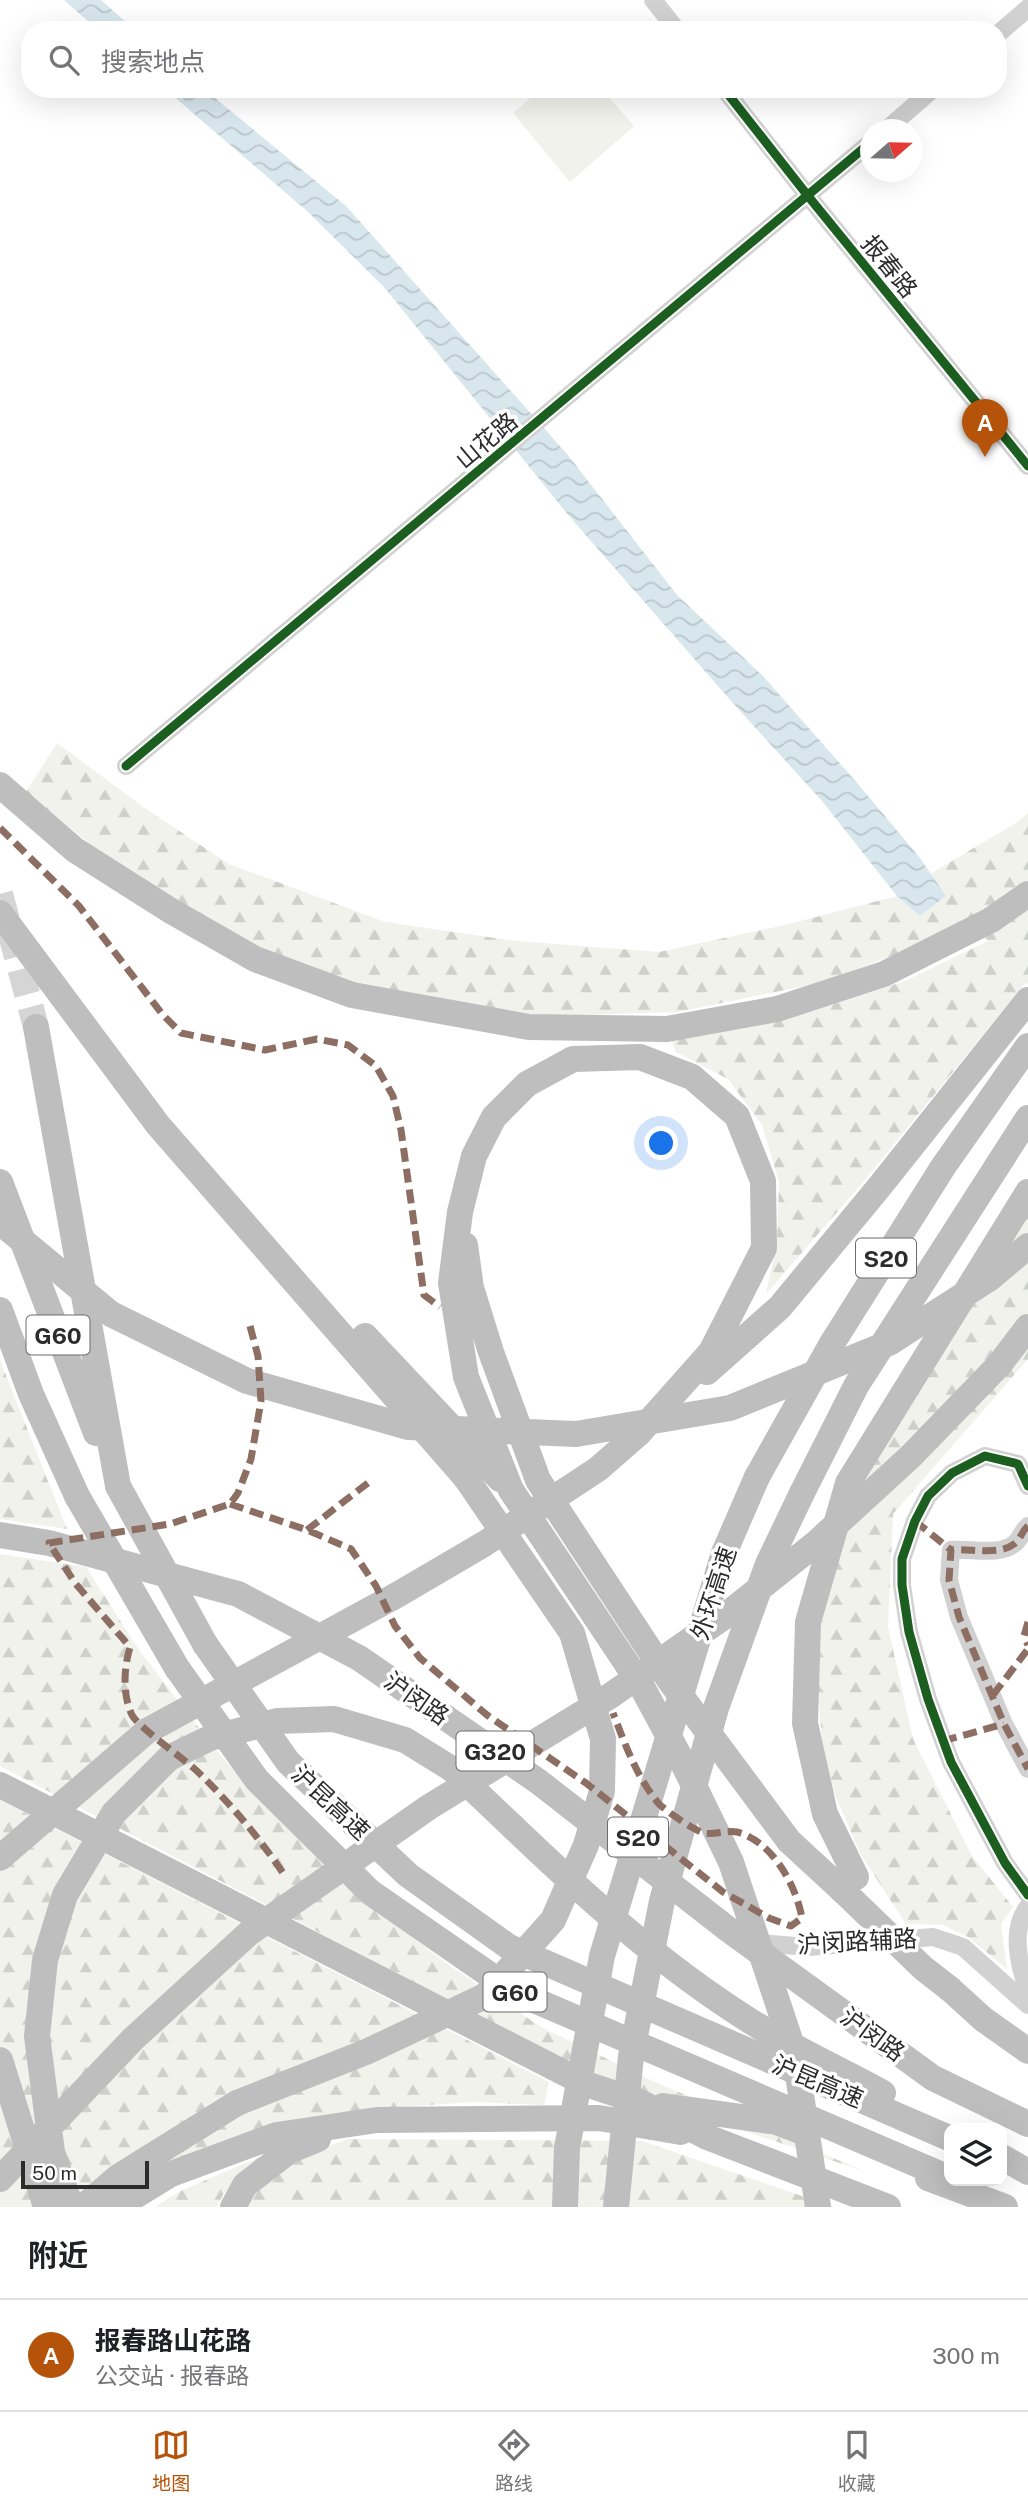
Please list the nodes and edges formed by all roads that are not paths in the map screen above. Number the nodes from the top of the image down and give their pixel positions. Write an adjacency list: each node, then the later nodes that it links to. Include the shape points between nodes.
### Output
1 (653, 0): 3 (street)
2 (1028, 8): 4 (street)
3 (670, 21)
4 (1007, 26)
5 (731, 98): 9 (street, 报春路)
6 (923, 98): 7 (street)
7 (899, 119)
8 (860, 152): 9 (street, 山花路)
9 (808, 196): 10 (street, 报春路); 11 (street, 山花路)
10 (1028, 466)
11 (126, 766)
12 (0, 785): 13 (highway, via 75,849 255,959 352,995 529,1027 667,1030 777,1009 884,974 991,920)
13 (1028, 894)
14 (0, 913): 19 (highway)
15 (1028, 1000): 28 (highway, bridge, via 780,1307)
16 (36, 1027): 29 (highway)
17 (1028, 1046): 51 (highway, 外环高速 / S20, bridge, via 943,1167 831,1345 757,1477 723,1553 602,1956)
18 (1028, 1118): 64 (highway, 外环高速 / S20, bridge, via 856,1386 768,1564 716,1708 662,1901 631,2056)
19 (158, 1125): 31 (highway); 60 (highway, bridge, via 466,1478 572,1633 603,1740 602,1791 586,1845 553,1920 485,1996 366,2052 237,2103 118,2177)
20 (0, 1182): 29 (highway, 沪昆高速 / G60)
21 (1028, 1192): 40 (highway, bridge, via 848,1483 808,1622 805,1723 825,1814 875,1907)
22 (460, 1212): 28 (highway, bridge, via 474,1156 494,1117 527,1084 573,1059 640,1057 692,1077 737,1116 763,1181 764,1248 711,1352); 31 (highway, via 451,1283 466,1377); 40 (highway, bridge, via 471,1289 538,1480 670,1681 789,1841)
23 (0, 1222): 24 (highway, bridge, via 111,1314 247,1381 408,1427 576,1434 730,1408 889,1343 990,1278)
24 (1028, 1246)
25 (0, 1310): 27 (highway, 沪昆高速 / G60)
26 (1028, 1327): 55 (highway, bridge, via 999,1365 911,1456 815,1544 725,1616 607,1698 429,1807 249,1933 133,2039)
27 (7, 1338): 54 (highway, 沪昆高速 / G60, bridge, via 77,1496 177,1668 257,1780 370,1892 513,1991)
28 (638, 1434): 36 (highway, bridge, via 598,1469 484,1544 147,1731)
29 (118, 1486): 49 (highway, 沪昆高速 / G60, bridge, via 205,1644 289,1762 408,1875 509,1947)
30 (1028, 1486): 37 (street, via 1018,1464 985,1456 952,1473 928,1496 915,1521 902,1559 902,1585 909,1632 951,1762 1005,1863)
31 (511, 1490): 65 (highway, bridge, via 641,1685 731,1863 795,2056)
32 (1028, 1526): 34 (street, via 1013,1545 992,1552 951,1549 950,1580 959,1617)
33 (0, 1535): 39 (highway, 沪闵路 / G320, via 49,1543 238,1594 359,1658 539,1782)
34 (1028, 1769)
35 (0, 1785): 45 (highway, via 586,2084)
36 (0, 1858)
37 (1028, 1895)
38 (1028, 1908): 41 (street, via 1020,1917 1019,1964)
39 (746, 1942): 42 (street, 沪闵路辅路, via 808,1947 933,1937 963,1947); 47 (highway, 沪闵路 / G320, via 933,2078)
40 (950, 1989): 43 (highway)
41 (1028, 1990)
42 (1028, 2005)
43 (1028, 2051)
44 (0, 2060): 58 (highway)
45 (640, 2102): 50 (highway); 67 (highway, via 777,2122)
46 (465, 2118): 50 (highway, via 599,2118); 57 (highway, via 339,2131 289,2151); 61 (highway, via 377,2120 277,2135 171,2174)
47 (1028, 2124)
48 (944, 2126): 59 (highway, bridge, via 750,2021 678,1972 562,1873 452,1769 405,1740 334,1719 277,1721 210,1738 169,1758 114,1813 65,1895 45,1960 37,2036 52,2152)
49 (944, 2136)
50 (707, 2137): 66 (highway)
51 (567, 2148): 62 (highway, bridge); 63 (highway, 外环高速 / S20, bridge)
52 (1007, 2162): 53 (highway)
53 (1028, 2172)
54 (944, 2176)
55 (0, 2179)
56 (969, 2186): 68 (highway)
57 (239, 2196)
58 (46, 2207)
59 (71, 2207)
60 (83, 2207)
61 (117, 2207)
62 (551, 2207)
63 (565, 2207)
64 (616, 2207)
65 (818, 2207)
66 (888, 2207)
67 (1005, 2207)
68 (1018, 2207)

